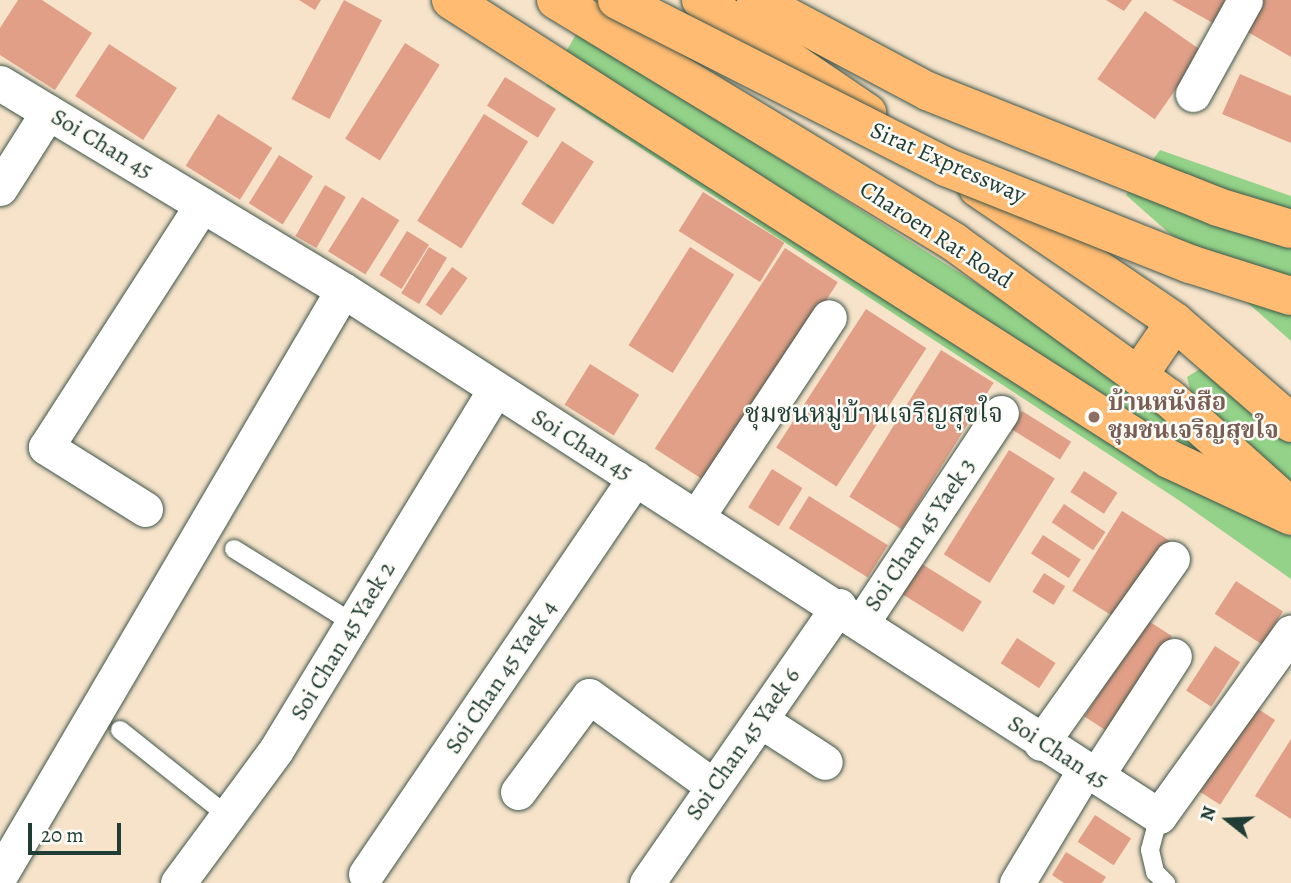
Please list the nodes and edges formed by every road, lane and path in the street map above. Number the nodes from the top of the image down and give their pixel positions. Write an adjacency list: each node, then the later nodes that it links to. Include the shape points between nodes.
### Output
1 (451, 0): 25 (main road, via 1169,458)
2 (556, 0): 17 (main road, Charoen Rat Road, via 954,243)
3 (617, 0): 14 (main road, Sirat Expressway, bridge, via 946,167 1190,264)
4 (701, 0): 16 (main road)
5 (756, 0): 12 (main road, via 927,91 1217,207)
6 (1245, 0): 8 (street)
7 (0, 83): 9 (street, Soi Chan 45)
8 (1193, 94)
9 (48, 112): 10 (street); 11 (street, Soi Chan 45)
10 (0, 188)
11 (202, 205): 13 (street, Soi Chan 45); 23 (street, via 46,447)
12 (1291, 229)
13 (344, 290): 18 (street, Soi Chan 45); 42 (street)
14 (1291, 296)
15 (829, 317): 24 (street)
16 (1175, 322): 17 (main road); 20 (main road)
17 (1138, 376): 22 (main road, Charoen Rat Road)
18 (495, 390): 21 (street, Soi Chan 45); 29 (street, Soi Chan 45 Yaek 2)
19 (1001, 413): 28 (street, Soi Chan 45 Yaek 3)
20 (1291, 422)
21 (635, 478): 24 (street, Soi Chan 45); 41 (street, Soi Chan 45 Yaek 4)
22 (1291, 507)
23 (145, 509)
24 (698, 515): 28 (street, Soi Chan 45)
25 (1291, 516)
26 (234, 549): 29 (lane)
27 (1172, 559): 34 (street)
28 (851, 614): 32 (street, Soi Chan 45 Yaek 6); 34 (street, Soi Chan 45)
29 (353, 624): 40 (street, Soi Chan 45 Yaek 2)
30 (1291, 632): 39 (street)
31 (1174, 656): 36 (street)
32 (760, 720): 35 (street); 37 (street, Soi Chan 45 Yaek 6)
33 (120, 730): 40 (lane)
34 (1041, 743): 36 (street, Soi Chan 45)
35 (825, 762)
36 (1091, 773): 39 (street, Soi Chan 45); 45 (street)
37 (713, 786): 38 (street, via 589,696); 43 (street, Soi Chan 45 Yaek 6)
38 (517, 792)
39 (1159, 816): 46 (lane, via 1150,850 1155,873)
40 (229, 817): 44 (street, Soi Chan 45 Yaek 2)
41 (366, 874)
42 (0, 875)
43 (653, 881)
44 (178, 883)
45 (1017, 883)
46 (1166, 883)

